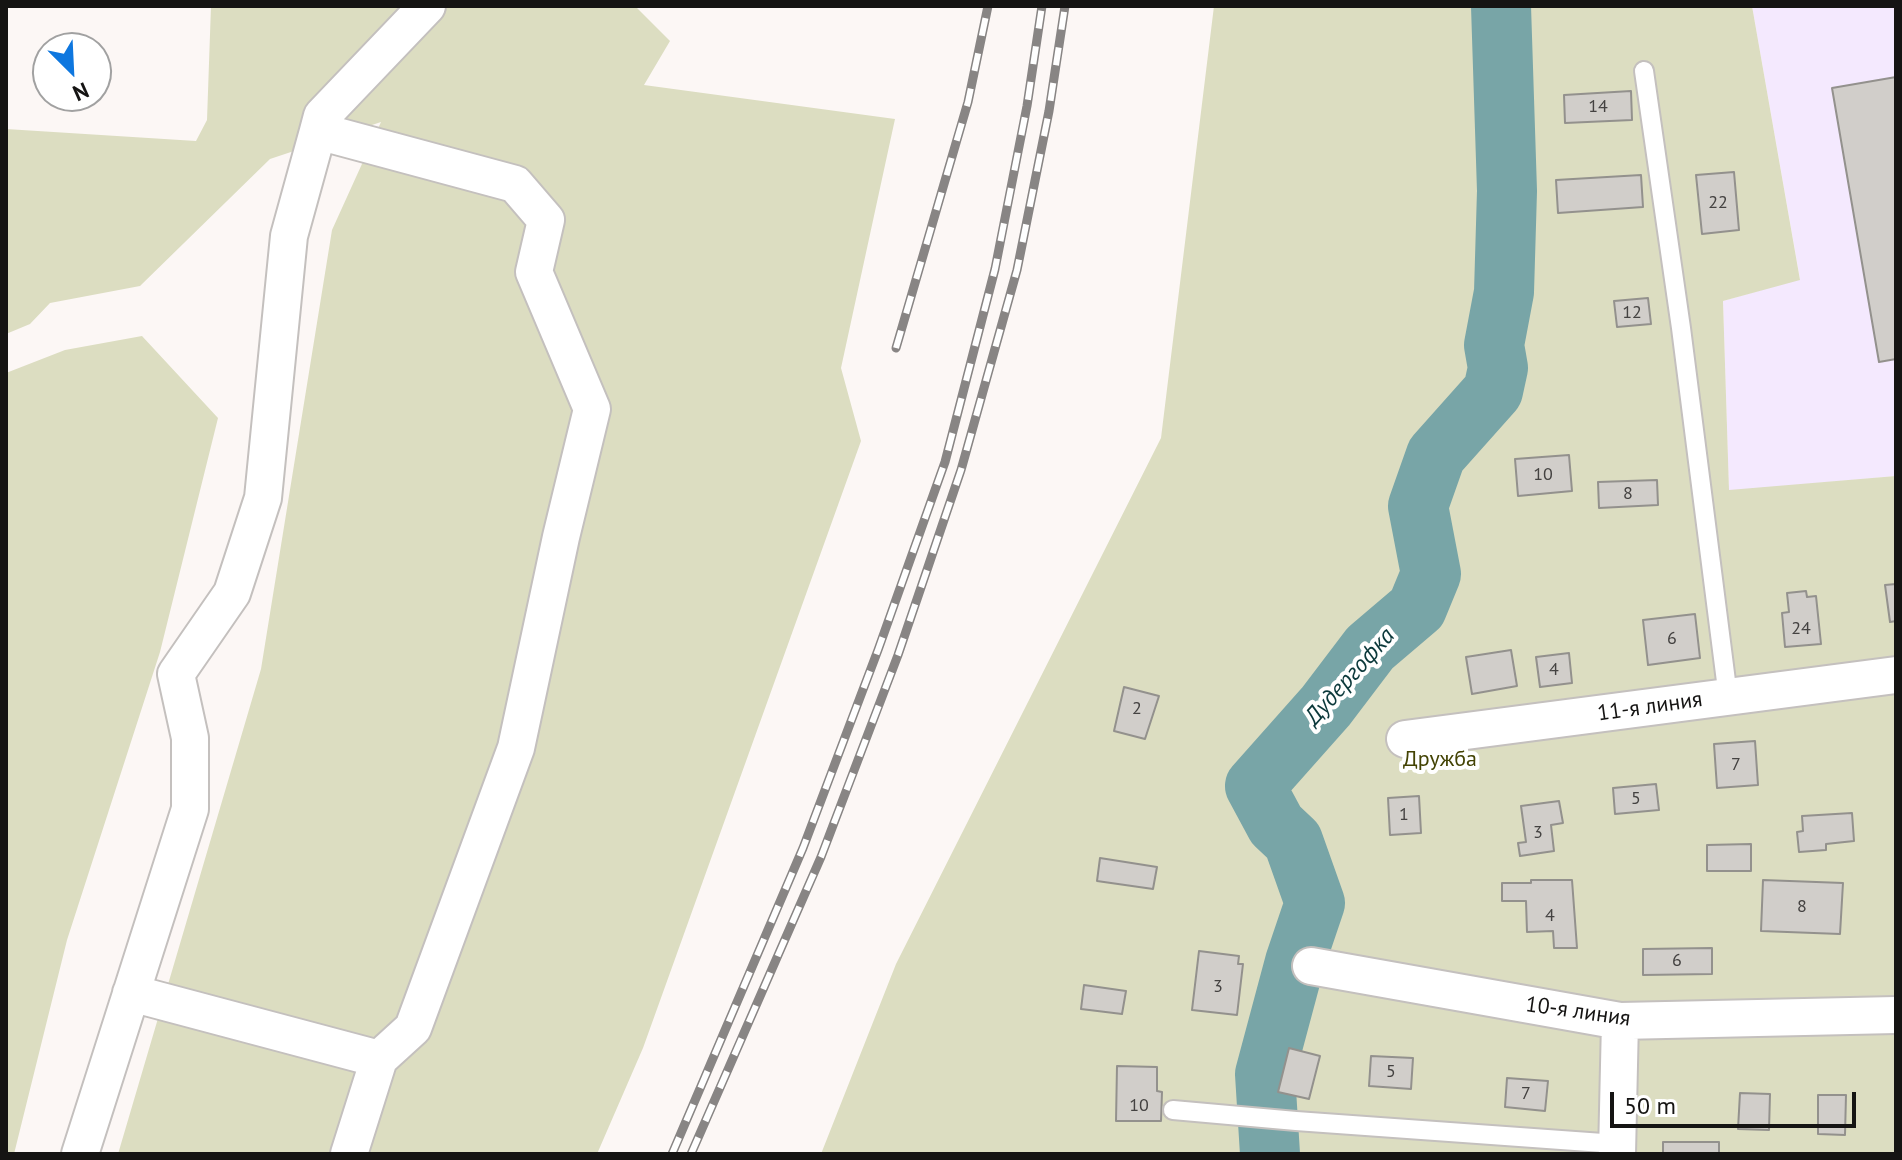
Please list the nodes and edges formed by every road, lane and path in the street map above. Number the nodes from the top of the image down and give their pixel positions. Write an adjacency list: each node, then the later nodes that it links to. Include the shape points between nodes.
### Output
1 (427, 6): 3 (street, via 322,116)
2 (1644, 71): 5 (lane)
3 (318, 131): 8 (street, via 289,236 263,498 232,593 176,674 190,738 190,809); 11 (street, via 515,184 546,220 534,272 592,409 516,748 413,1028)
4 (1896, 675): 5 (street, 11-я линия)
5 (1728, 697): 6 (street, 11-я линия)
6 (1405, 739)
7 (1311, 966): 10 (street, 10-я линия)
8 (131, 993): 11 (street); 14 (street)
9 (1896, 1015): 10 (street, 10-я линия)
10 (1620, 1021): 13 (street)
11 (379, 1059): 15 (street)
12 (1173, 1110): 13 (lane)
13 (1617, 1149)
14 (80, 1154)
15 (349, 1154)

